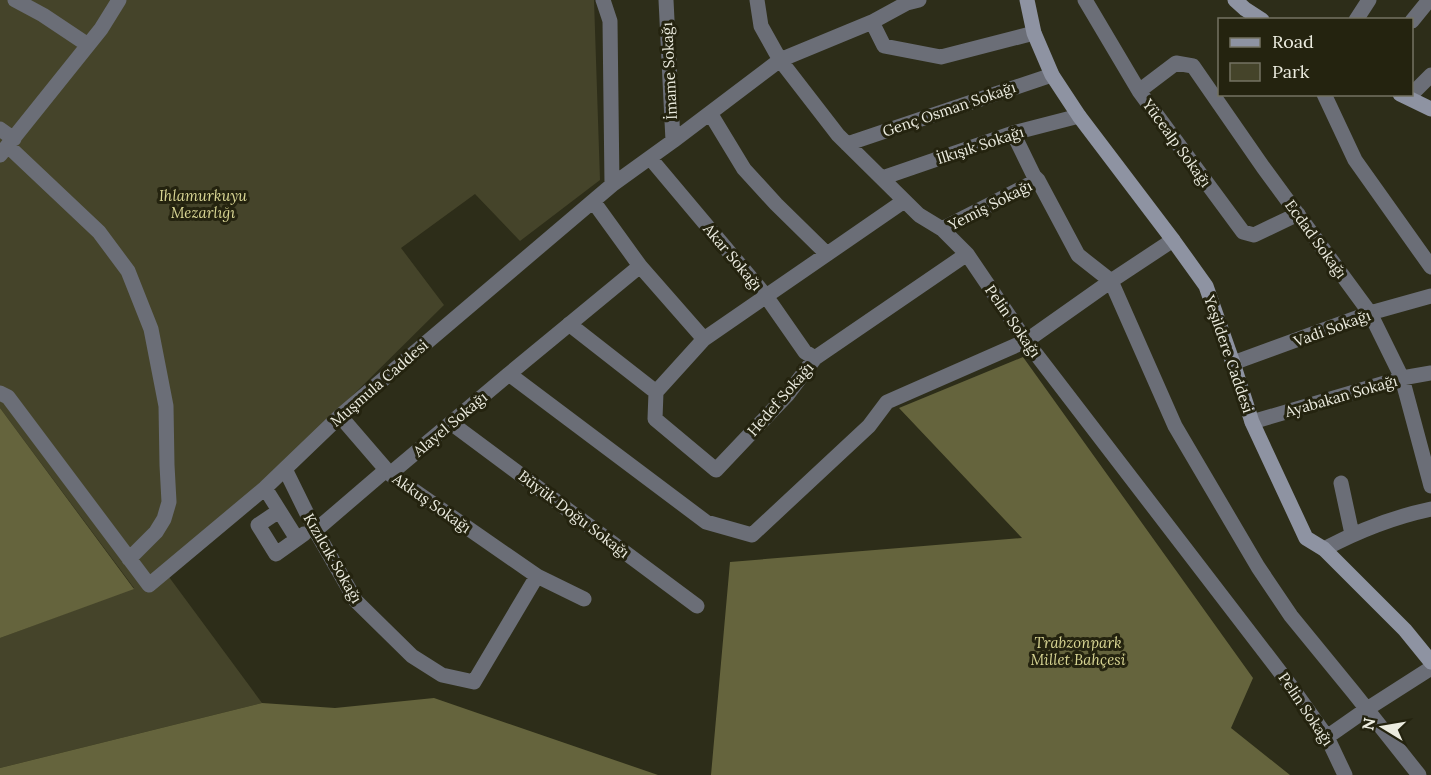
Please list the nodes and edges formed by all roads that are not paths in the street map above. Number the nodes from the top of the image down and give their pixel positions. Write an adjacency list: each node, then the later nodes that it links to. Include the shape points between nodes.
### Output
1 (15, 0): 17 (street)
2 (119, 0): 17 (street)
3 (603, 0): 38 (street, via 610,21)
4 (666, 0): 32 (street, İmame Sokağı)
5 (757, 0): 18 (street, Pelin Sokağı, via 761,26)
6 (919, 0): 15 (street)
7 (1027, 0): 16 (street, Yeşildere Caddesi)
8 (1085, 0): 22 (street, Yücealp Sokağı)
9 (1236, 0): 12 (street)
10 (1369, 0): 13 (street)
11 (1429, 0): 14 (street)
12 (1259, 18)
13 (1357, 18)
14 (1413, 20)
15 (872, 22): 16 (street, via 884,46 941,57); 18 (street)
16 (1034, 33): 19 (street, Yeşildere Caddesi)
17 (88, 45): 34 (street)
18 (780, 60): 28 (street); 33 (street, Pelin Sokağı)
19 (1052, 75): 29 (street, Yeşildere Caddesi); 33 (street, Genç Osman Sokağı)
20 (1431, 75): 21 (street)
21 (1413, 90)
22 (1139, 91): 23 (street, Ecdad Sokağı, via 1176,63 1193,66); 41 (street, Yücealp Sokağı, via 1243,232 1254,235)
23 (1217, 94)
24 (1218, 96): 41 (street, Ecdad Sokağı)
25 (1325, 96): 47 (street, via 1355,160)
26 (1409, 96): 27 (street)
27 (1431, 109)
28 (710, 113): 32 (street); 44 (street, via 744,169)
29 (1078, 116): 31 (street, İlkışık Sokağı); 43 (street, Yeşildere Caddesi)
30 (0, 129): 34 (street)
31 (1013, 133): 36 (street, İlkışık Sokağı); 37 (street)
32 (673, 141): 35 (street)
33 (847, 144): 36 (street, Pelin Sokağı)
34 (7, 147): 76 (street, via 99,232 128,271 151,329 166,405 169,502 156,532)
35 (650, 158): 38 (street); 49 (street, Akar Sokağı)
36 (882, 178): 40 (street, Pelin Sokağı)
37 (1038, 180): 42 (street, Yemiş Sokağı); 48 (street, via 1078,255)
38 (612, 185): 39 (street, Muşmula Caddesi)
39 (593, 201): 46 (street); 62 (street, Muşmula Caddesi)
40 (904, 201): 42 (street, Pelin Sokağı, via 919,216); 44 (street)
41 (1298, 214): 51 (street, Ecdad Sokağı)
42 (942, 229): 45 (street, Pelin Sokağı)
43 (1173, 240): 48 (street); 56 (street, Yeşildere Caddesi, via 1206,286)
44 (827, 254): 49 (street)
45 (967, 254): 54 (street, Pelin Sokağı); 55 (street, Hedef Sokağı)
46 (640, 266): 52 (street, Alayel Sokağı); 53 (street)
47 (1431, 267)
48 (1111, 281): 54 (street); 82 (street, via 1175,426 1258,567 1291,616)
49 (766, 296): 53 (street); 55 (street, Akar Sokağı, via 805,352)
50 (1431, 296): 51 (street, Vadi Sokağı)
51 (1370, 314): 56 (street, Vadi Sokağı); 59 (street, Ecdad Sokağı)
52 (569, 324): 58 (street, Alayel Sokağı); 60 (street)
53 (704, 339): 60 (street)
54 (1026, 341): 58 (street, via 887,402 869,426 752,535 706,522); 83 (street, Pelin Sokağı)
55 (815, 358): 60 (street, Hedef Sokağı, via 788,394 716,470 655,419)
56 (1233, 363): 63 (street, Yeşildere Caddesi)
57 (1431, 373): 59 (street, Ayabakan Sokağı)
58 (509, 374): 64 (street, Alayel Sokağı)
59 (1402, 378): 63 (street, Ayabakan Sokağı); 68 (street, Ecdad Sokağı)
60 (656, 392)
61 (0, 393): 76 (street, via 8,397)
62 (340, 416): 65 (street, Muşmula Caddesi); 66 (street, Akkuş Sokağı)
63 (1252, 422): 75 (street, Yeşildere Caddesi, via 1306,538)
64 (451, 423): 66 (street, Alayel Sokağı); 79 (street, Büyük Doğu Sokağı)
65 (285, 469): 69 (street, Muşmula Caddesi); 72 (street, Kızılcık Sokağı)
66 (388, 472): 72 (street, Alayel Sokağı); 77 (street, Akkuş Sokağı)
67 (1341, 483): 73 (street)
68 (1431, 486)
69 (265, 488): 71 (street); 76 (street, Muşmula Caddesi, via 149,585)
70 (1431, 509): 73 (street)
71 (279, 511): 74 (street); 74 (street, Kızılcık Sokağı, via 258,525 276,554)
72 (315, 529): 74 (street, Alayel Sokağı); 77 (street, Kızılcık Sokağı, via 356,601 412,656 442,675 474,682)
73 (1352, 534): 75 (street)
74 (297, 539)
75 (1324, 549): 80 (street, Yeşildere Caddesi, via 1405,630)
76 (129, 559)
77 (537, 576): 78 (street, Akkuş Sokağı)
78 (584, 599)
79 (697, 606)
80 (1431, 662)
81 (1431, 668): 82 (street)
82 (1367, 709): 83 (street); 85 (street)
83 (1327, 737): 84 (street, Pelin Sokağı)
84 (1345, 775)
85 (1419, 775)

